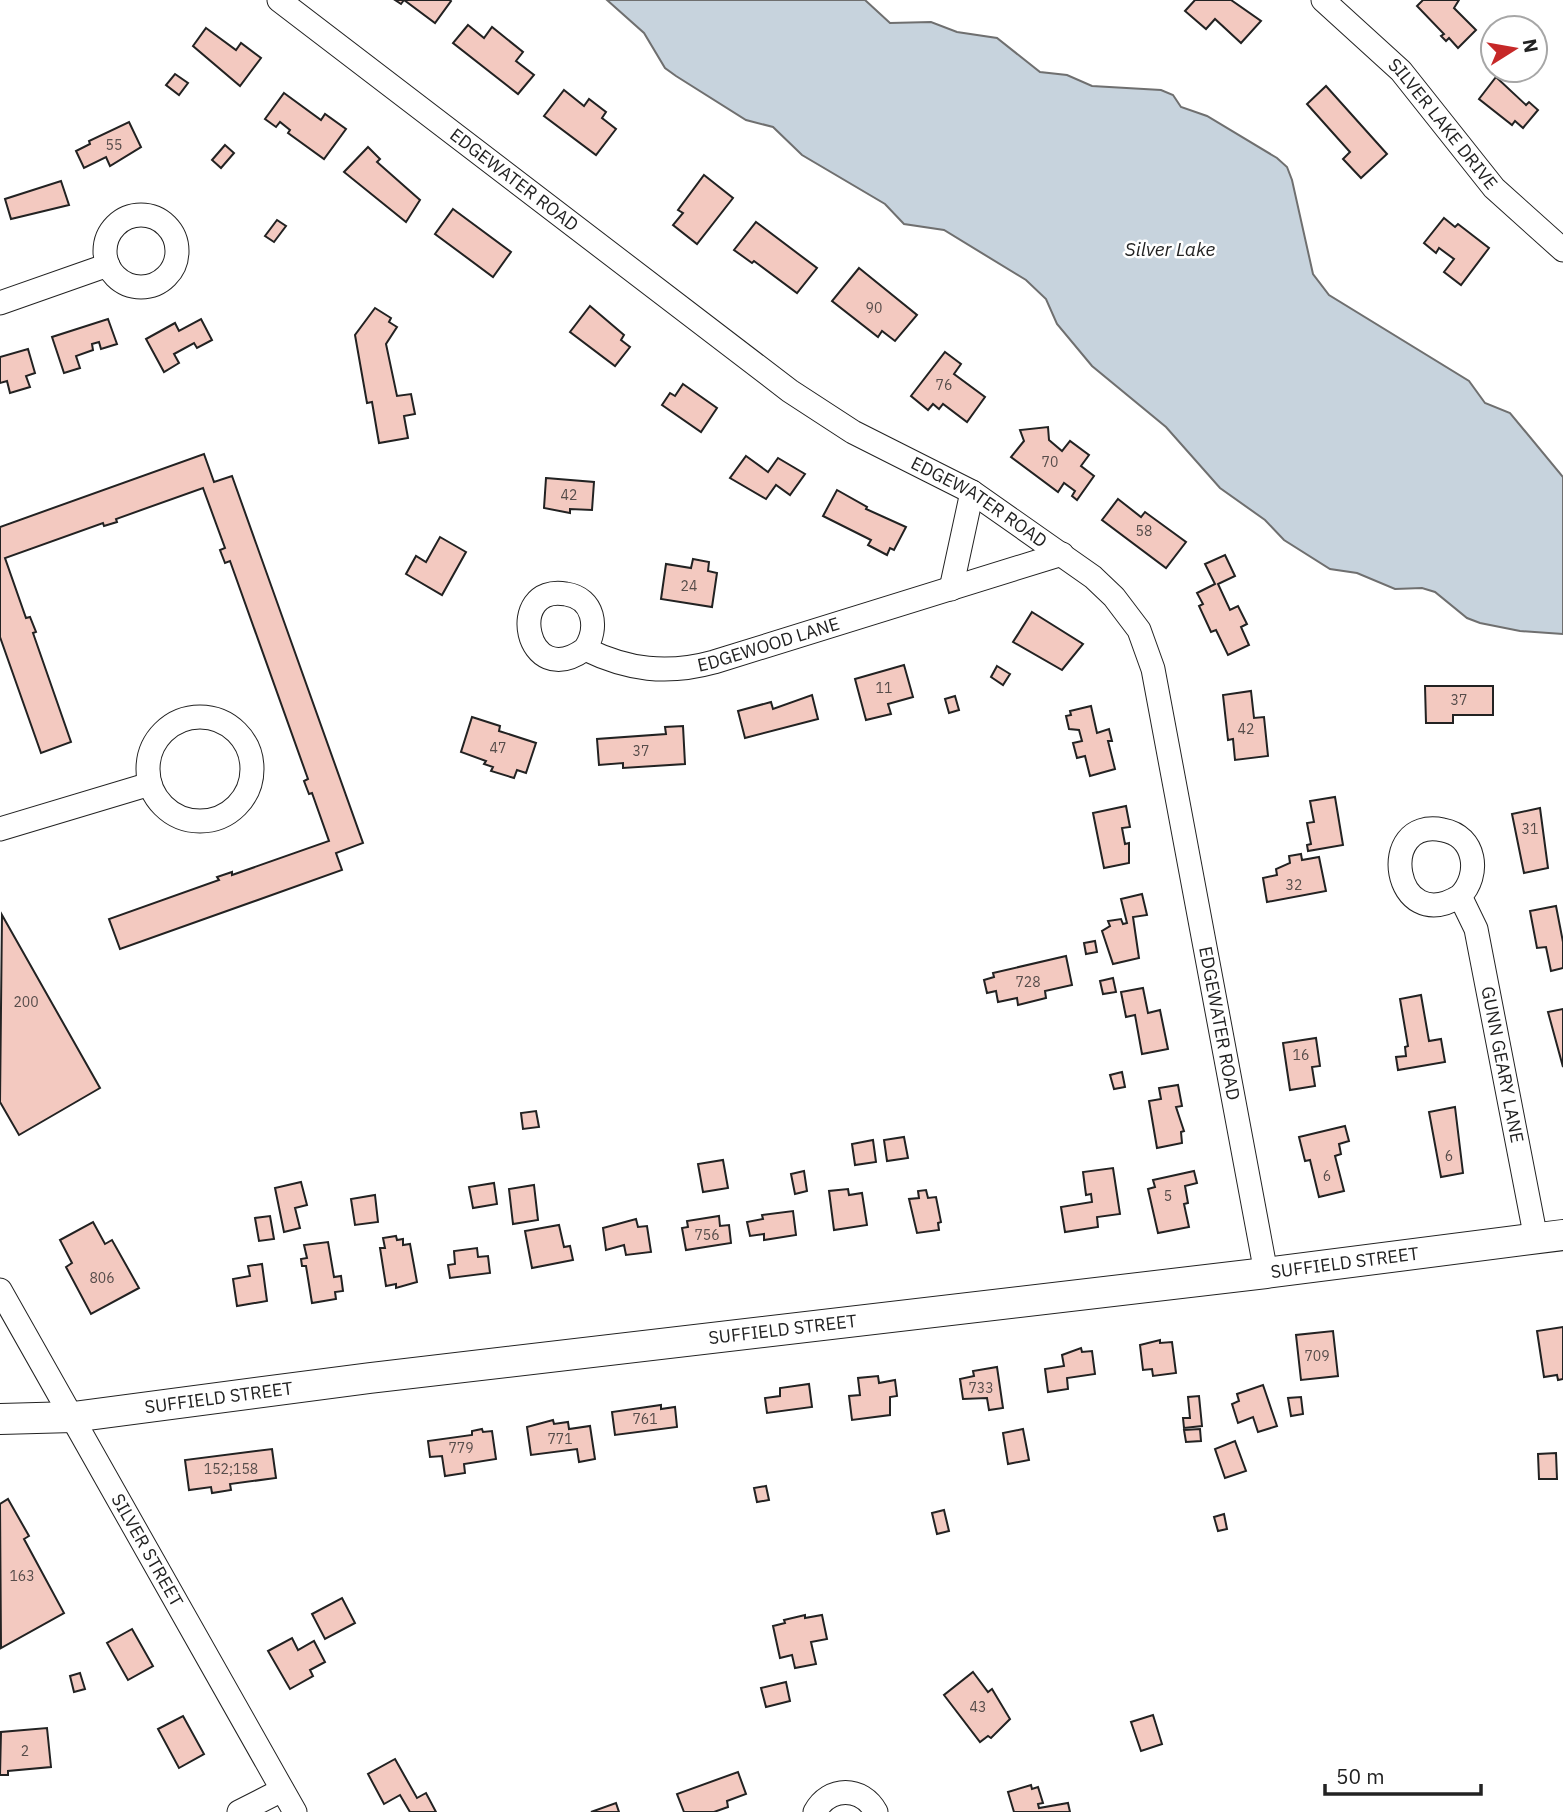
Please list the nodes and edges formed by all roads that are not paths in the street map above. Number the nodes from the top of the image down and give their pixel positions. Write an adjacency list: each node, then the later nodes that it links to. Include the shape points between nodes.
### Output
1 (279, 0): 6 (street, EDGEWATER ROAD, via 790,391 853,432)
2 (1323, 0): 3 (street, SILVER LAKE DRIVE, via 1401,71 1494,188)
3 (1563, 250)
4 (108, 265): 5 (street)
5 (0, 303)
6 (972, 492): 7 (street, EDGEWATER ROAD); 8 (street)
7 (1062, 554): 8 (street, EDGEWOOD LANE); 14 (street, EDGEWATER ROAD, via 1093,577 1126,612 1139,630 1153,669)
8 (951, 589): 9 (street, EDGEWOOD LANE, via 694,668 627,666)
9 (585, 649)
10 (150, 784): 10 (street, via 168,810 187,820 209,820 229,812 244,797 251,777 251,756 241,736 223,722 202,716 180,720 162,733 150,751); 11 (street)
11 (0, 829)
12 (1460, 896): 13 (street, GUNN GEARY LANE, via 1476,929)
13 (1549, 1237): 14 (main road, SUFFIELD STREET)
14 (1266, 1273): 16 (main road, SUFFIELD STREET)
15 (0, 1290): 16 (street, SILVER STREET)
16 (73, 1416): 17 (main road, SUFFIELD STREET); 18 (street, SILVER STREET)
17 (0, 1419)
18 (282, 1790): 19 (street); 20 (street, SILVER STREET)
19 (239, 1812)
20 (295, 1812)
21 (815, 1812): 22 (street, via 826,1798 846,1792 865,1798)
22 (876, 1812)

